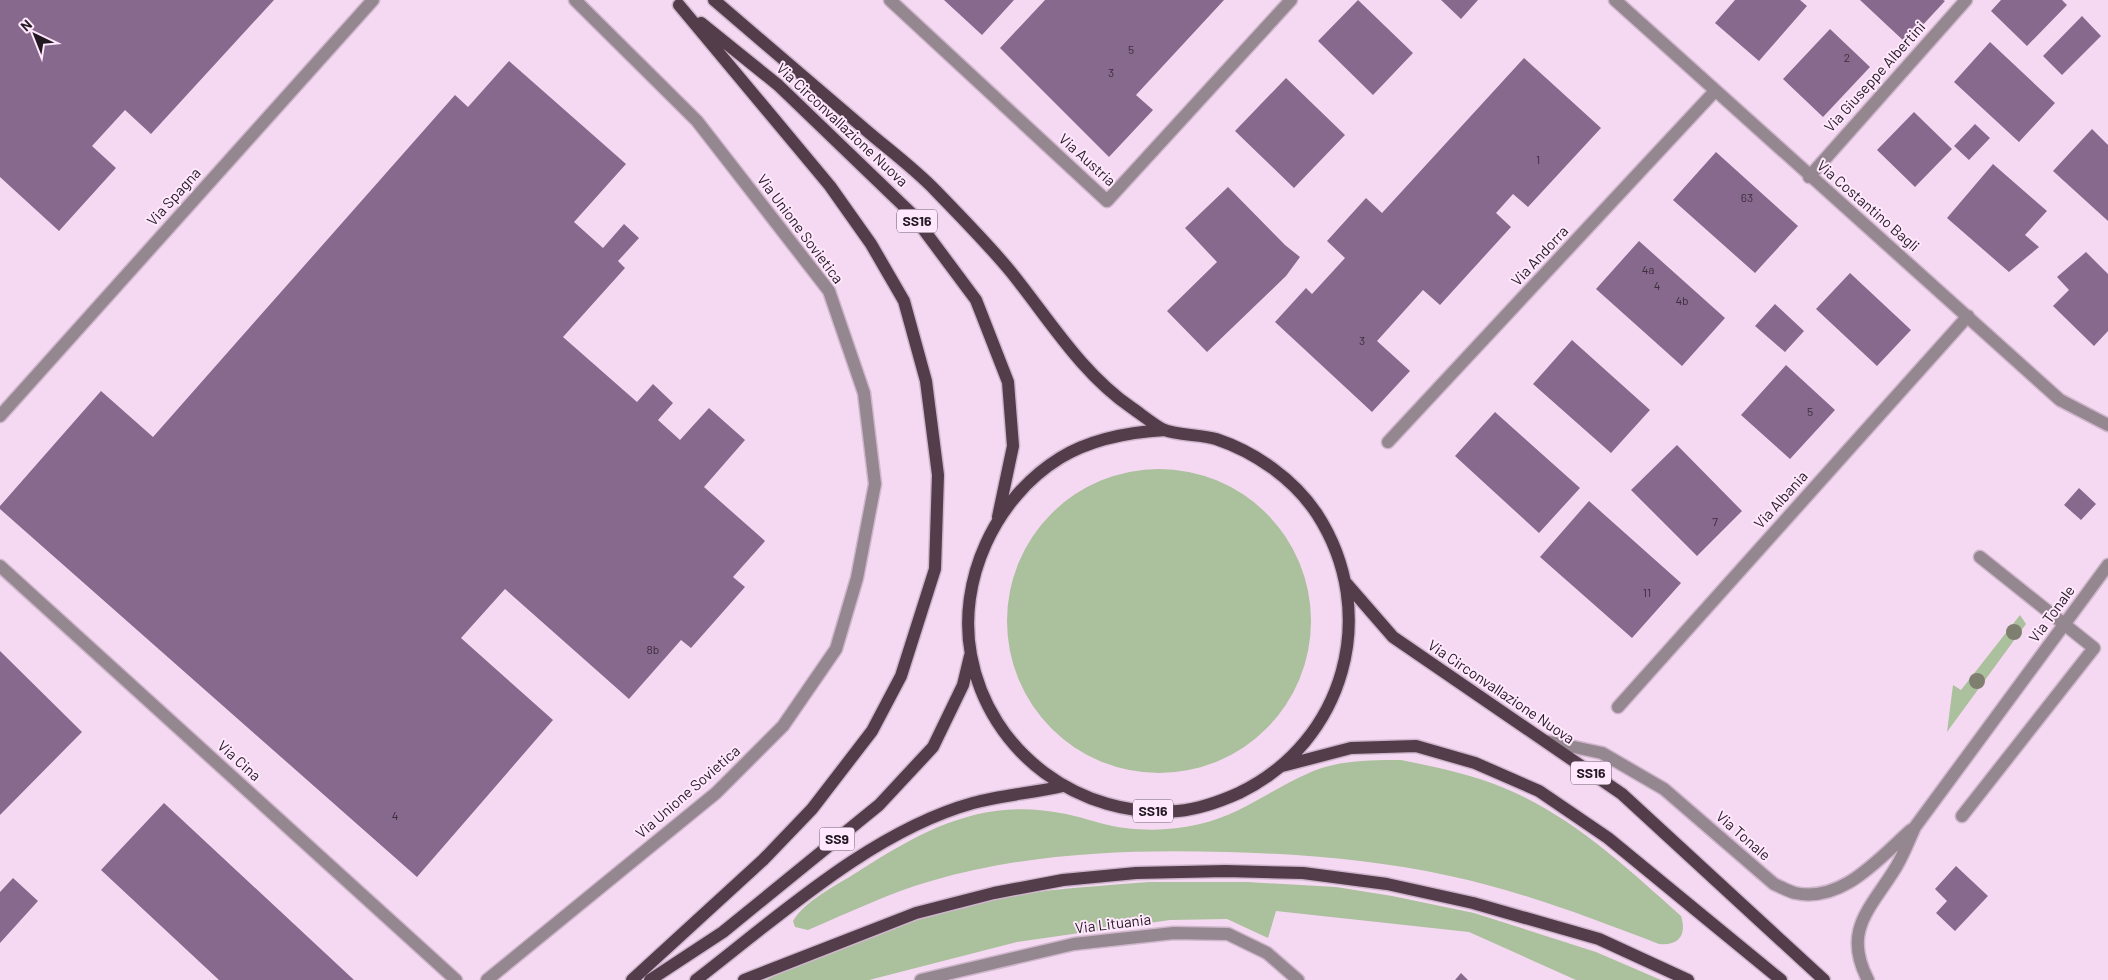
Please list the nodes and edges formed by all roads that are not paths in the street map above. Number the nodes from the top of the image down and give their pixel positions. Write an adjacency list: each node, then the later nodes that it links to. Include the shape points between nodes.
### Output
1 (372, 0): 12 (street, Via Spagna)
2 (575, 0): 30 (street, Via Unione Sovietica, via 697,121 829,291 864,393 875,484 857,578 836,649 783,726 716,793)
3 (714, 0): 14 (main road, Via Circonvallazione Nuova / SS16, via 931,186 1009,269 1071,352 1120,400)
4 (890, 0): 5 (street, Via Austria, via 1107,201)
5 (1291, 0)
6 (1615, 0): 9 (street, Via Costantino Bagli)
7 (1966, 0): 10 (street, Via Giuseppe Albertini)
8 (676, 3): 16 (main road, Via Circonvallazione Nuova / SS16, via 778,85 912,214 976,300 1008,382 1013,446); 31 (main road, via 830,186 871,244 904,300 926,381 938,475 934,569 901,676 872,731 812,810 763,860)
9 (1715, 91): 10 (street, Via Costantino Bagli); 15 (street, Via Andorra)
10 (1808, 176): 11 (street, Via Costantino Bagli)
11 (1968, 316): 13 (street, Via Costantino Bagli, via 2060,400); 23 (street, Via Albania)
12 (0, 416)
13 (2108, 425)
14 (1165, 430): 16 (main road, SS16, via 1113,436 1060,458 1019,492); 20 (main road, SS16, via 1214,438 1250,453 1287,479 1316,512 1339,556)
15 (1388, 442)
16 (996, 522): 22 (main road, SS16, via 977,569 968,612)
17 (1980, 557): 21 (street)
18 (2108, 564): 21 (street, Via Tonale)
19 (0, 566): 29 (street, Via Cina)
20 (1346, 582): 24 (main road, Via Circonvallazione Nuova / SS16, via 1393,637); 25 (main road, SS16, via 1350,610 1348,649 1334,696 1307,741)
21 (2064, 625): 27 (street, via 2094,648); 28 (street, Via Tonale)
22 (971, 654): 26 (main road, SS16, via 980,688 1001,729 1028,760); 32 (main road, SS9, via 963,685 933,747 879,806 723,932)
23 (1618, 706)
24 (1544, 741): 28 (street, Via Tonale, via 1602,753 1664,790 1774,884 1795,893 1819,894 1842,888); 39 (main road, Via Circonvallazione Nuova / SS16, via 1622,794)
25 (1282, 766): 26 (main road, SS16, via 1263,781 1218,803 1182,811 1144,812 1110,805); 38 (main road, SS16, via 1351,748 1416,746 1475,763 1538,791 1608,838)
26 (1063, 786): 33 (main road, SS9, via 973,803 915,825 838,871)
27 (1962, 816)
28 (1915, 827): 40 (street, Via Tonale, via 1894,871 1868,907 1860,925 1856,944 1860,964)
29 (456, 980)
30 (487, 980)
31 (632, 980)
32 (650, 980)
33 (696, 980)
34 (744, 980): 37 (main road, via 916,912 994,893 1063,880 1226,870 1303,873 1387,884 1473,903 1599,939)
35 (921, 980): 36 (street, Via Lituania, via 1074,944 1174,933 1228,934 1267,953)
36 (1298, 980)
37 (1688, 980)
38 (1782, 980)
39 (1824, 980)
40 (1868, 980)

